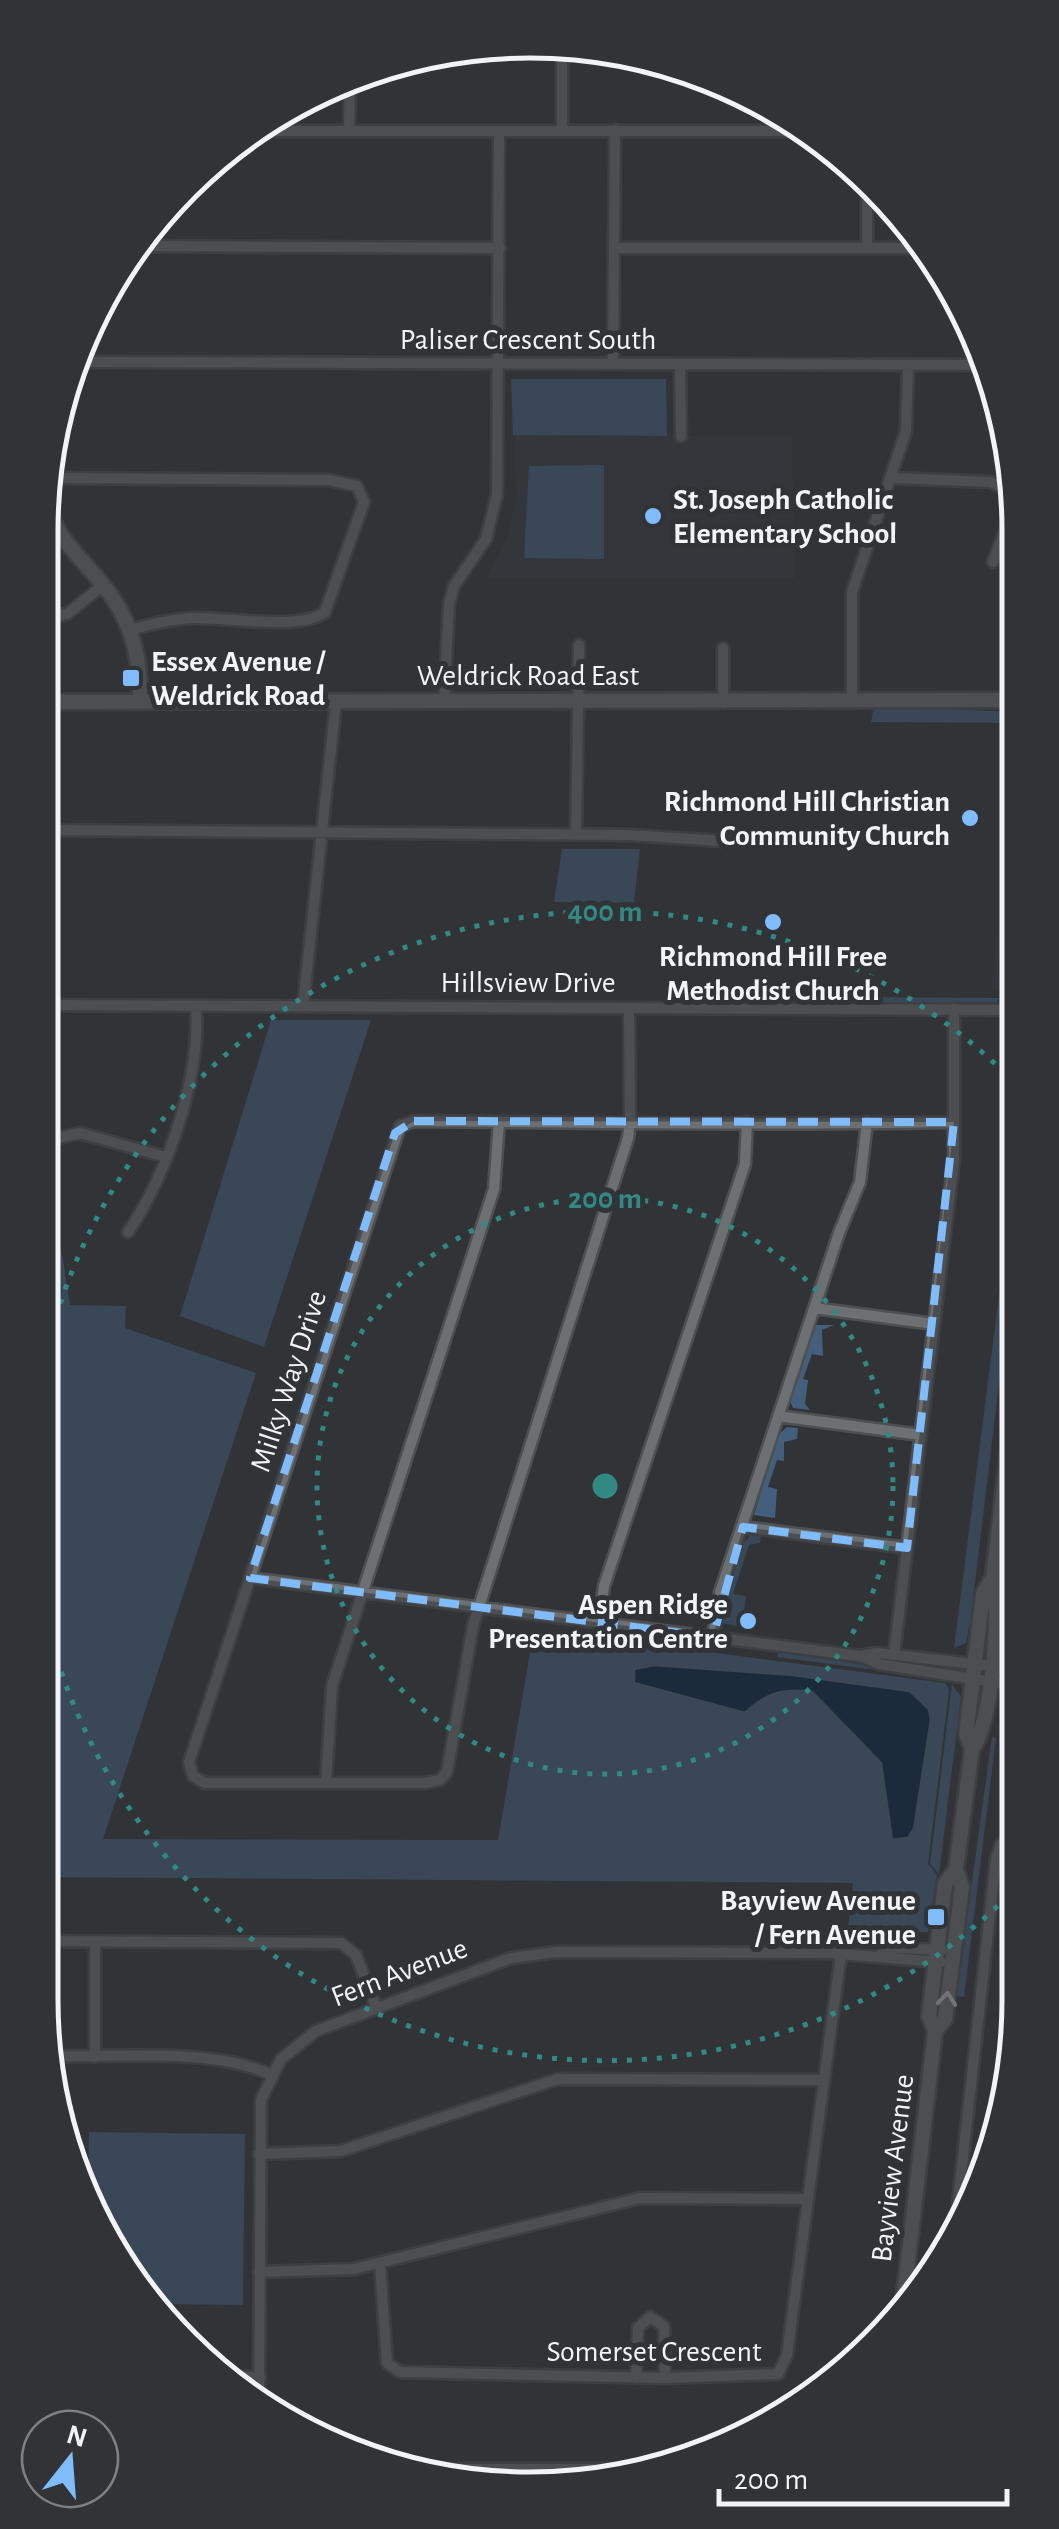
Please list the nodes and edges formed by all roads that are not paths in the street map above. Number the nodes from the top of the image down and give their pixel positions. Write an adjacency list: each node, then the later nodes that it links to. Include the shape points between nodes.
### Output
1 (562, 59): 4 (street)
2 (350, 93): 7 (street)
3 (777, 128): 8 (street)
4 (562, 130): 5 (street); 10 (street)
5 (616, 130): 8 (street); 14 (street)
6 (277, 131): 7 (street)
7 (349, 131): 10 (street)
8 (777, 131): 9 (street)
9 (782, 131)
10 (499, 132): 13 (street)
11 (868, 201): 15 (street)
12 (152, 246): 13 (street)
13 (500, 248): 18 (street)
14 (615, 248): 15 (street); 19 (street)
15 (867, 248): 16 (street)
16 (908, 248)
17 (88, 362): 18 (street, Paliser Crescent South)
18 (498, 364): 19 (street, Paliser Crescent South); 40 (street, via 496,494 486,539 448,604)
19 (613, 364): 20 (street, Paliser Crescent South)
20 (680, 364): 21 (street, Paliser Crescent South); 23 (street)
21 (908, 365): 22 (street, Paliser Crescent South); 25 (street, via 906,431)
22 (972, 365)
23 (681, 436)
24 (61, 478): 32 (street, via 328,480 357,486 362,494 325,612 317,618 192,618)
25 (894, 478): 26 (street); 35 (street, via 854,581)
26 (999, 487)
27 (58, 529): 30 (street)
28 (1002, 539): 29 (street)
29 (993, 562)
30 (102, 586): 31 (street); 32 (street)
31 (58, 615)
32 (130, 630): 38 (street)
33 (579, 644): 41 (street)
34 (723, 648): 42 (street)
35 (852, 697): 36 (street, Weldrick Road East); 42 (street, Weldrick Road East)
36 (1002, 700)
37 (58, 702): 38 (street, Weldrick Road East)
38 (140, 702): 39 (street, Weldrick Road East)
39 (336, 702): 40 (street, Weldrick Road East); 44 (street)
40 (444, 703): 41 (street, Weldrick Road East)
41 (579, 703): 42 (street, Weldrick Road East); 45 (street)
42 (724, 703)
43 (58, 830): 44 (street)
44 (321, 834): 45 (street); 49 (street)
45 (576, 834): 46 (street)
46 (737, 842)
47 (58, 1005): 48 (street, Hillsview Drive)
48 (196, 1006): 49 (street, Hillsview Drive); 59 (street, via 195,1061)
49 (303, 1006): 50 (street, Hillsview Drive)
50 (629, 1008): 51 (street, Hillsview Drive); 53 (street)
51 (954, 1009): 52 (street, Hillsview Drive); 57 (street)
52 (1002, 1010)
53 (630, 1121): 54 (street, Milky Way Drive); 55 (street, Milky Way Drive); 70 (street, via 620,1171)
54 (498, 1122): 68 (street, Milky Way Drive, via 414,1121 395,1133); 69 (street, via 494,1189)
55 (747, 1122): 56 (street, Milky Way Drive); 71 (street, via 745,1164 604,1586)
56 (868, 1122): 57 (street, Milky Way Drive); 61 (street, via 860,1182)
57 (954, 1122): 62 (street)
58 (58, 1138): 59 (street, via 80,1133)
59 (166, 1157): 60 (street, via 152,1197)
60 (128, 1232)
61 (814, 1308): 62 (street); 63 (street)
62 (934, 1324): 64 (street)
63 (778, 1416): 64 (street); 66 (street)
64 (921, 1436): 67 (street)
65 (1002, 1503): 76 (street, Bayview Avenue, via 993,1578 998,1596)
66 (742, 1527): 67 (street); 72 (street)
67 (907, 1548): 73 (street)
68 (250, 1578): 69 (street); 78 (street, Milky Way Drive, via 189,1762 193,1776 205,1783)
69 (362, 1594): 70 (street); 78 (street, via 332,1686)
70 (478, 1609): 71 (street); 78 (street, Milky Way Drive, via 447,1772 440,1780)
71 (599, 1624): 72 (street)
72 (713, 1637): 74 (street)
73 (894, 1655): 74 (street); 76 (street)
74 (860, 1656): 76 (street, via 879,1664)
75 (1002, 1671): 76 (street)
76 (981, 1673): 77 (street); 83 (street, Bayview Avenue, via 982,1737 972,1749 956,1869 962,1887)
77 (1002, 1680)
78 (326, 1782)
79 (1002, 1843): 90 (street)
80 (58, 1941): 81 (street)
81 (94, 1942): 84 (street, via 341,1942 356,1955); 86 (street)
82 (841, 1954): 83 (street, Fern Avenue, via 880,1955 897,1948); 84 (street, Fern Avenue, via 533,1954); 88 (street, Somerset Crescent)
83 (944, 1956): 94 (street, Bayview Avenue, via 945,2018 935,2030)
84 (376, 2007): 87 (street, Fern Avenue, via 300,2040)
85 (62, 2056): 86 (street)
86 (94, 2057): 87 (street, via 232,2062)
87 (270, 2074): 89 (street, via 261,2100)
88 (822, 2080): 89 (street, via 558,2079 341,2151); 91 (street, Somerset Crescent)
89 (258, 2154): 93 (street)
90 (959, 2196)
91 (808, 2200): 92 (street, via 640,2198); 96 (street, Somerset Crescent, via 785,2366 768,2377)
92 (380, 2264): 93 (street); 95 (street, Somerset Crescent, via 391,2369 416,2376)
93 (259, 2272): 97 (street)
94 (905, 2286)
95 (636, 2378): 96 (street, Somerset Crescent); 96 (street, via 638,2328 650,2317 664,2326)
96 (664, 2378)
97 (258, 2386)
98 (514, 2471): 99 (street)
99 (545, 2471)

